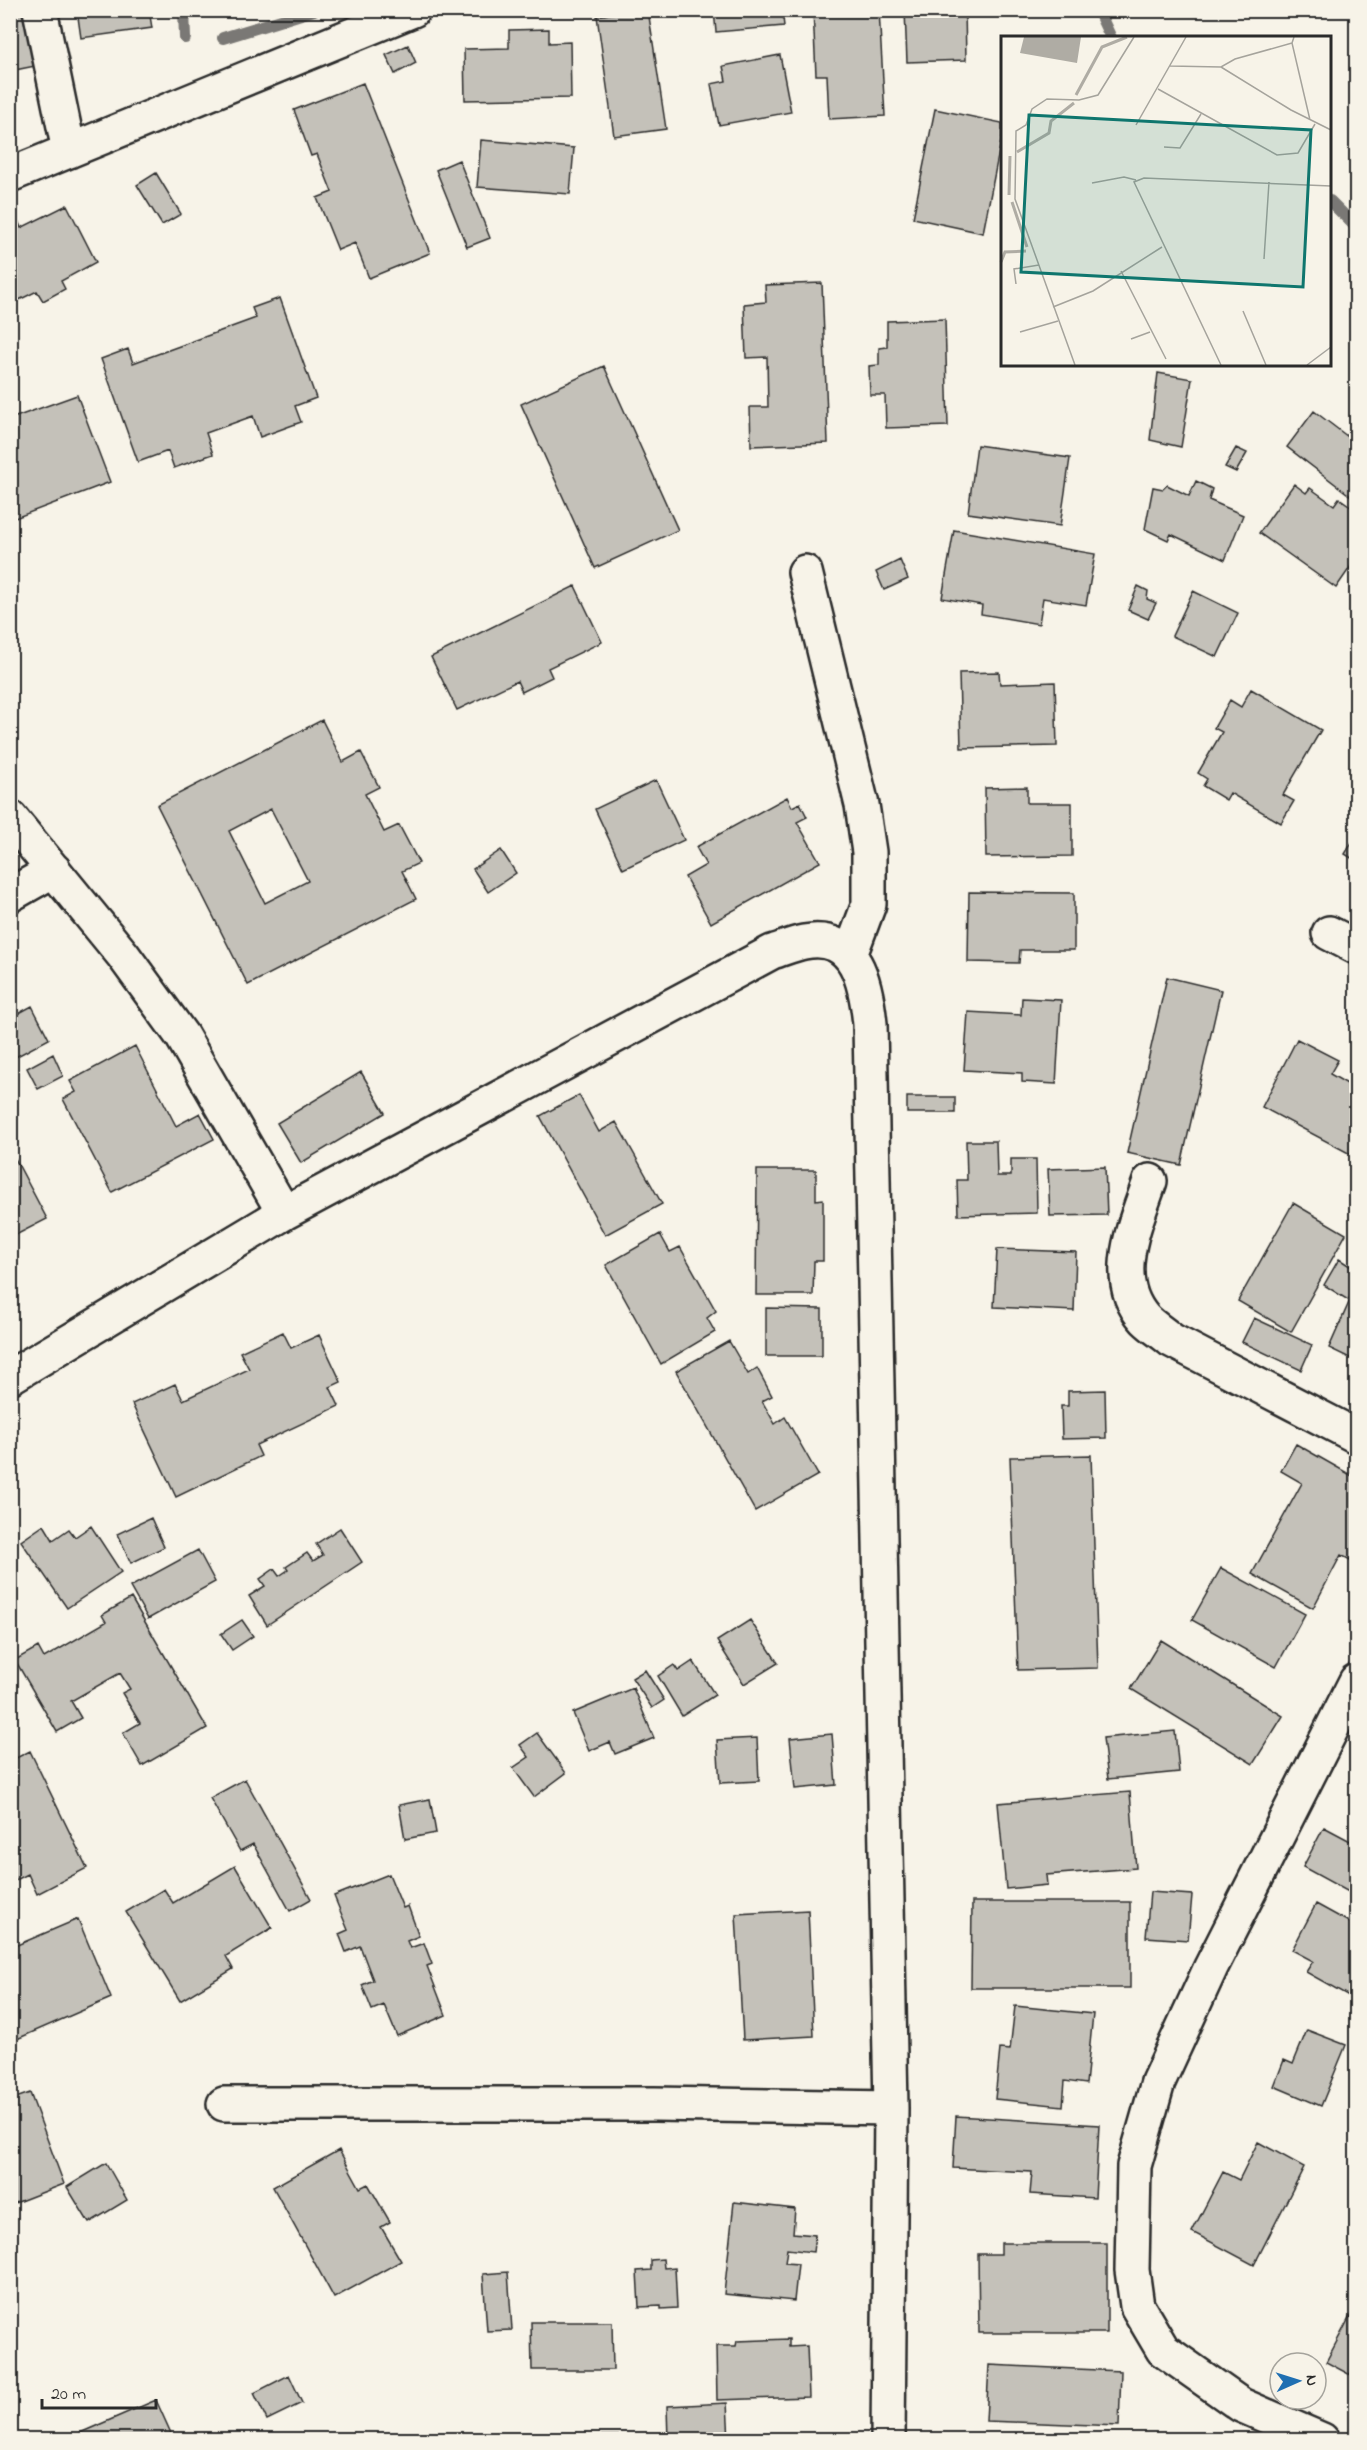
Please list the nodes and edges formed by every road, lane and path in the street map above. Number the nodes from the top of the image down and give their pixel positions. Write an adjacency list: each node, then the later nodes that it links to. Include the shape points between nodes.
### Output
1 (40, 10): 3 (street)
2 (413, 10): 3 (street)
3 (69, 151): 4 (street)
4 (10, 175)
5 (805, 572): 9 (street, via 862,805 869,852 869,904)
6 (10, 817): 7 (street)
7 (54, 870): 8 (street); 11 (street, via 182,1036)
8 (10, 895)
9 (850, 956): 11 (street, via 832,942 805,942 772,952); 16 (street, via 867,994 870,1024)
10 (1150, 1181): 13 (street, via 1126,1260 1128,1292 1145,1318 1171,1340)
11 (284, 1213): 12 (street)
12 (10, 1377)
13 (1356, 1436)
14 (1356, 1681): 18 (street, via 1211,1967 1158,2082 1134,2166 1132,2270 1137,2306 1163,2350 1241,2405)
15 (224, 2104): 16 (street)
16 (891, 2108): 17 (street)
17 (888, 2439)
18 (1322, 2439)

